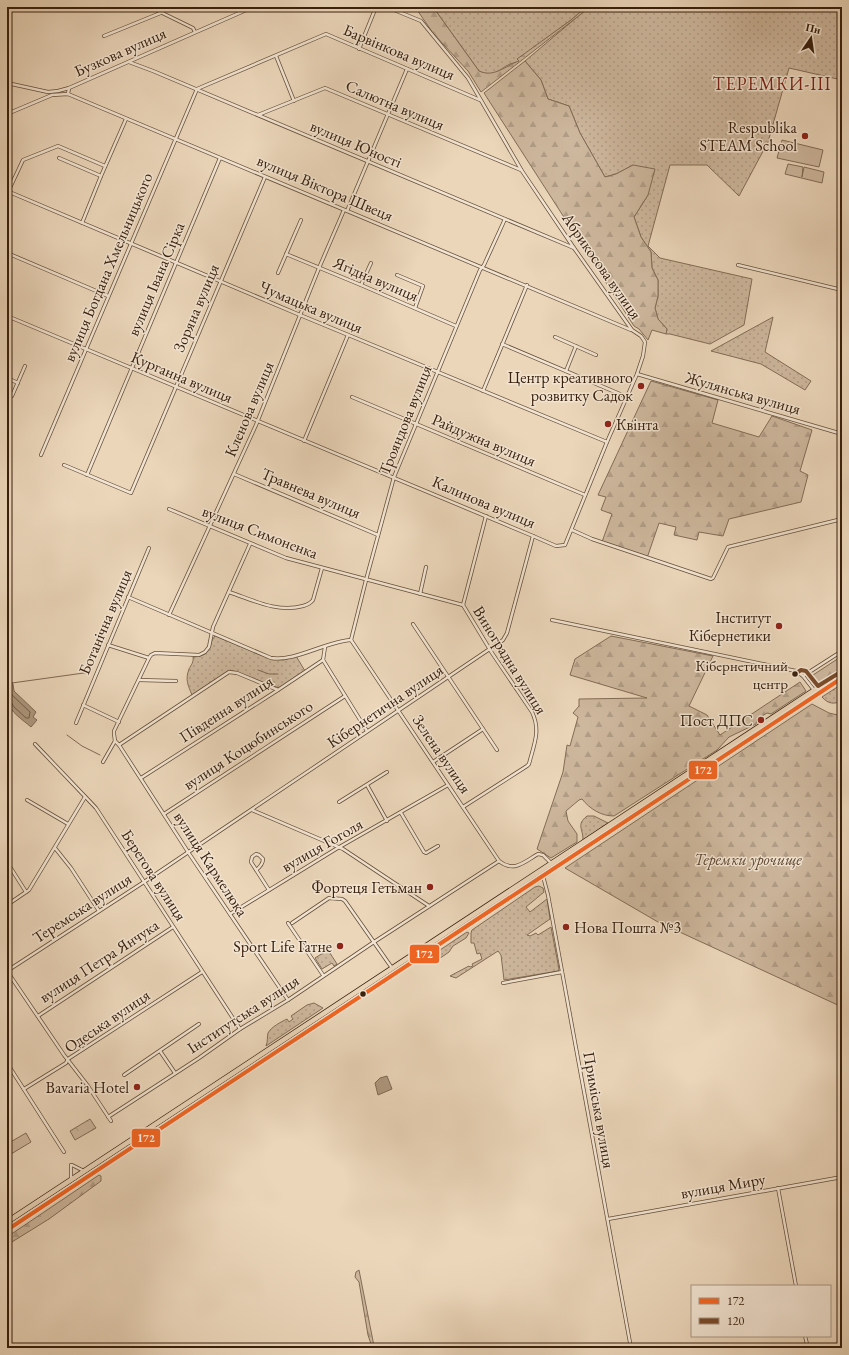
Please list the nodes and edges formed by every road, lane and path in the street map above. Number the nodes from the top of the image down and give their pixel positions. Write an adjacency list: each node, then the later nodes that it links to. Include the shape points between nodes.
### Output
1 (150, 7): 5 (street)
2 (253, 7): 6 (street, Бузкова вулиця)
3 (376, 7): 8 (street)
4 (387, 7): 16 (street, Абрикосова вулиця, via 420,21 468,78)
5 (163, 12): 6 (street, via 193,28); 7 (street)
6 (195, 32): 10 (street, Бузкова вулиця)
7 (104, 36)
8 (359, 49): 9 (street, Барвінкова вулиця, via 326,34); 11 (street, Барвінкова вулиця)
9 (276, 56): 14 (street, Барвінкова вулиця); 17 (street)
10 (129, 62): 13 (street, Бузкова вулиця); 14 (street, вулиця Юності)
11 (407, 69): 16 (street, Барвінкова вулиця); 19 (street, Кленова вулиця)
12 (7, 83): 13 (street, via 48,92)
13 (69, 88): 15 (street, Бузкова вулиця)
14 (196, 89): 20 (street, вулиця Юності); 22 (street, вулиця Богдана Хмельницького)
15 (68, 94): 18 (street, via 52,95); 21 (street, вулиця Віктора Швеця)
16 (481, 100): 27 (street, Абрикосова вулиця)
17 (294, 101): 19 (street, Салютна вулиця, via 324,88); 20 (street, Салютна вулиця)
18 (7, 114)
19 (387, 114): 25 (street, Кленова вулиця); 27 (street, Салютна вулиця)
20 (258, 115): 25 (street, вулиця Юності)
21 (126, 119): 22 (street, вулиця Віктора Швеця); 26 (street)
22 (175, 140): 24 (street, вулиця Віктора Швеця); 35 (street, вулиця Богдана Хмельницького)
23 (59, 158): 28 (street)
24 (220, 158): 29 (street, вулиця Віктора Швеця); 39 (street, вулиця Івана Сірка)
25 (368, 161): 31 (street, Кленова вулиця); 32 (street, вулиця Юності)
26 (105, 166): 28 (street); 30 (street, via 58,146 22,160)
27 (522, 171): 36 (street, Абрикосова вулиця)
28 (101, 176): 34 (street)
29 (265, 176): 31 (street, вулиця Віктора Швеця); 46 (street, Зоряна вулиця)
30 (8, 192): 34 (street, Чумацька вулиця)
31 (346, 210): 42 (street, вулиця Віктора Швеця); 43 (street, Кленова вулиця)
32 (505, 219): 36 (street, вулиця Юності); 42 (street, Трояндова вулиця)
33 (301, 220): 38 (street)
34 (82, 224): 35 (street, Чумацька вулиця)
35 (131, 244): 39 (street, Чумацька вулиця); 50 (street, вулиця Богдана Хмельницького)
36 (574, 248): 55 (street, Абрикосова вулиця)
37 (7, 253): 50 (street)
38 (286, 254): 43 (street, Ягідна вулиця); 44 (street)
39 (176, 263): 46 (street, Чумацька вулиця); 63 (street, вулиця Івана Сірка)
40 (370, 263): 47 (street)
41 (738, 265): 49 (street)
42 (482, 267): 48 (street, вулиця Віктора Швеця); 54 (street, Трояндова вулиця)
43 (319, 268): 47 (street, Ягідна вулиця); 52 (street, Кленова вулиця)
44 (278, 273)
45 (397, 274): 51 (street, via 423,286)
46 (220, 282): 52 (street, Чумацька вулиця); 69 (street, Зоряна вулиця)
47 (361, 285): 51 (street, Ягідна вулиця)
48 (527, 286): 55 (street, вулиця Віктора Швеця); 58 (street)
49 (842, 290)
50 (108, 296): 60 (street, вулиця Богдана Хмельницького)
51 (415, 308): 54 (street, Ягідна вулиця)
52 (300, 315): 56 (street, Чумацька вулиця); 74 (street, Кленова вулиця)
53 (7, 316): 60 (street, Курганна вулиця)
54 (456, 326): 65 (street, Трояндова вулиця)
55 (632, 330): 66 (street, Абрикосова вулиця, via 645,342)
56 (348, 335): 65 (street, Чумацька вулиця); 77 (street)
57 (555, 337): 59 (street)
58 (502, 344): 64 (street); 70 (street)
59 (576, 346): 61 (street); 64 (street)
60 (86, 349): 63 (street, Курганна вулиця); 79 (street, вулиця Богдана Хмельницького)
61 (596, 355)
62 (25, 366): 68 (street)
63 (131, 368): 69 (street, Курганна вулиця); 82 (street, вулиця Івана Сірка)
64 (566, 371): 73 (street)
65 (437, 372): 70 (street, Чумацька вулиця); 75 (street, Трояндова вулиця)
66 (637, 374): 73 (street, Абрикосова вулиця); 76 (street, Жулянська вулиця)
67 (7, 378): 68 (street)
68 (18, 383): 71 (street)
69 (175, 387): 74 (street, Курганна вулиця); 82 (street, Зоряна вулиця, via 131,493)
70 (483, 391): 78 (street, Чумацька вулиця)
71 (12, 396)
72 (352, 397): 75 (street, Райдужна вулиця)
73 (627, 397): 78 (street, Абрикосова вулиця)
74 (257, 421): 77 (street, Курганна вулиця); 81 (street, Кленова вулиця)
75 (416, 424): 83 (street, Трояндова вулиця); 84 (street, Райдужна вулиця)
76 (842, 434)
77 (304, 441): 83 (street, Курганна вулиця)
78 (607, 442): 84 (street, Абрикосова вулиця)
79 (41, 455)
80 (64, 465): 82 (street)
81 (234, 474): 88 (street, Кленова вулиця); 90 (street, Травнева вулиця)
82 (87, 475)
83 (394, 477): 86 (street, Калинова вулиця); 90 (street, Трояндова вулиця)
84 (585, 495): 89 (street, Абрикосова вулиця)
85 (169, 509): 88 (street, вулиця Симоненка)
86 (486, 516): 91 (street, Калинова вулиця); 101 (street)
87 (842, 519): 89 (street, via 728,547 711,579)
88 (210, 526): 92 (street, вулиця Симоненка); 102 (street, Кленова вулиця)
89 (572, 530): 93 (street, Абрикосова вулиця)
90 (378, 535): 97 (street, Трояндова вулиця)
91 (533, 536): 93 (street, Калинова вулиця, via 556,546); 109 (street, Кібернетична вулиця, via 507,633 503,640)
92 (250, 544): 95 (street, вулиця Симоненка); 98 (street)
93 (565, 545)
94 (149, 548): 100 (street, Ботанічна вулиця)
95 (322, 568): 97 (street, вулиця Симоненка); 98 (street, via 313,600 301,607 277,608)
96 (426, 568): 99 (street)
97 (366, 580): 99 (street, Виноградна вулиця); 106 (street, Трояндова вулиця)
98 (229, 592): 105 (street)
99 (420, 594): 101 (street, Виноградна вулиця)
100 (128, 597): 102 (street); 107 (street, Ботанічна вулиця)
101 (463, 605): 109 (street, Виноградна вулиця)
102 (169, 615): 105 (street)
103 (552, 620): 114 (street, via 796,671)
104 (413, 624): 115 (street)
105 (212, 633): 108 (street, via 278,659); 111 (street, via 209,646 199,655 155,653)
106 (351, 640): 108 (street); 123 (street, Зелена вулиця)
107 (108, 645): 111 (street); 122 (street, Ботанічна вулиця)
108 (325, 647): 112 (street)
109 (490, 649): 115 (street, Кібернетична вулиця); 141 (street, Виноградна вулиця, via 532,712 537,732 528,766)
110 (842, 651): 114 (street)
111 (149, 658): 117 (street)
112 (322, 660): 119 (street, Південна вулиця); 121 (street)
113 (842, 672): 120 (highway)
114 (803, 676): 120 (street)
115 (449, 677): 123 (street, Кібернетична вулиця); 126 (street)
116 (842, 678): 155 (highway)
117 (139, 680): 118 (street); 124 (street)
118 (176, 682)
119 (278, 690): 130 (street, via 229,672); 135 (street, Південна вулиця)
120 (814, 690): 153 (highway)
121 (345, 696): 127 (street); 144 (street, вулиця Коцюбинського)
122 (83, 706): 124 (street); 125 (street, Ботанічна вулиця)
123 (399, 711): 127 (street, Кібернетична вулиця); 133 (street, Зелена вулиця)
124 (119, 722): 128 (street, via 114,734)
125 (76, 723)
126 (483, 729): 131 (street); 133 (street)
127 (367, 731): 142 (street, Кібернетична вулиця)
128 (115, 741): 130 (street, вулиця Кармелюка); 132 (street)
129 (35, 744): 138 (street, Берегова вулиця)
130 (119, 744): 135 (street, вулиця Кармелюка)
131 (497, 750)
132 (103, 762)
133 (433, 762): 137 (street, Зелена вулиця)
134 (387, 772): 136 (street, вулиця Гоголя)
135 (141, 778): 144 (street, вулиця Кармелюка)
136 (366, 785): 140 (street, вулиця Гоголя); 145 (street, вулиця Гоголя)
137 (448, 785): 141 (street, Зелена вулиця); 143 (street, вулиця Гоголя)
138 (85, 797): 146 (street); 156 (street, Берегова вулиця, via 96,808)
139 (27, 800): 146 (street)
140 (339, 802)
141 (463, 807): 151 (street, Зелена вулиця)
142 (251, 810): 148 (street); 150 (street, Кібернетична вулиця)
143 (401, 813): 145 (street, вулиця Гоголя); 147 (street, via 424,852)
144 (164, 814): 150 (street, вулиця Кармелюка)
145 (387, 821): 148 (street, вулиця Гоголя)
146 (68, 824): 149 (street)
147 (438, 846)
148 (340, 847): 157 (street, вулиця Гоголя); 160 (street)
149 (55, 848): 158 (street); 161 (street)
150 (189, 851): 156 (street, Теремська вулиця); 162 (street, вулиця Кармелюка)
151 (499, 861): 153 (street, via 514,867 538,854 544,855); 160 (street, Інститутська вулиця)
152 (7, 862): 158 (street)
153 (551, 863): 165 (highway)
154 (256, 870): 154 (street, вулиця Гоголя, via 251,862 256,854 263,859 263,863); 157 (street, вулиця Гоголя)
155 (542, 876): 168 (street, Приміська вулиця); 190 (highway)
156 (144, 882): 161 (street, Теремська вулиця); 163 (street, Берегова вулиця)
157 (269, 890): 162 (street, вулиця Гоголя)
158 (26, 892): 159 (street)
159 (7, 904)
160 (429, 906): 164 (street, Інститутська вулиця)
161 (99, 911): 166 (street, Теремська вулиця)
162 (230, 914): 171 (street, вулиця Кармелюка)
163 (173, 926): 167 (street, Берегова вулиця); 172 (street, вулиця Петра Янчука)
164 (374, 942): 165 (street); 169 (street, Інститутська вулиця); 169 (street, Інститутська вулиця, via 342,899 329,898 290,923)
165 (392, 968): 184 (highway)
166 (7, 971): 172 (street)
167 (202, 972): 174 (street, Берегова вулиця); 176 (street, Одеська вулиця)
168 (562, 972): 170 (street); 188 (street, Приміська вулиця)
169 (323, 975): 171 (street, Інститутська вулиця)
170 (503, 983)
171 (288, 1000): 174 (street, Інститутська вулиця)
172 (38, 1016): 176 (street)
173 (199, 1024): 175 (street, Інститутська вулиця)
174 (240, 1029): 179 (street, Інститутська вулиця)
175 (160, 1051): 178 (street, Інститутська вулиця); 179 (street)
176 (68, 1060): 180 (street, Одеська вулиця); 181 (street)
177 (7, 1063): 180 (street)
178 (124, 1074)
179 (175, 1074): 181 (street, Інститутська вулиця)
180 (24, 1089): 183 (street)
181 (108, 1117): 182 (street)
182 (111, 1121)
183 (64, 1152)
184 (85, 1171): 186 (highway); 186 (street, via 71,1165)
185 (842, 1177): 187 (street, вулиця Миру)
186 (71, 1180): 189 (highway)
187 (778, 1188): 188 (street, вулиця Миру); 191 (street)
188 (608, 1219): 193 (street, Приміська вулиця)
189 (7, 1222)
190 (7, 1230)
191 (796, 1285)
192 (805, 1337): 194 (street)
193 (631, 1348)
194 (808, 1348)

